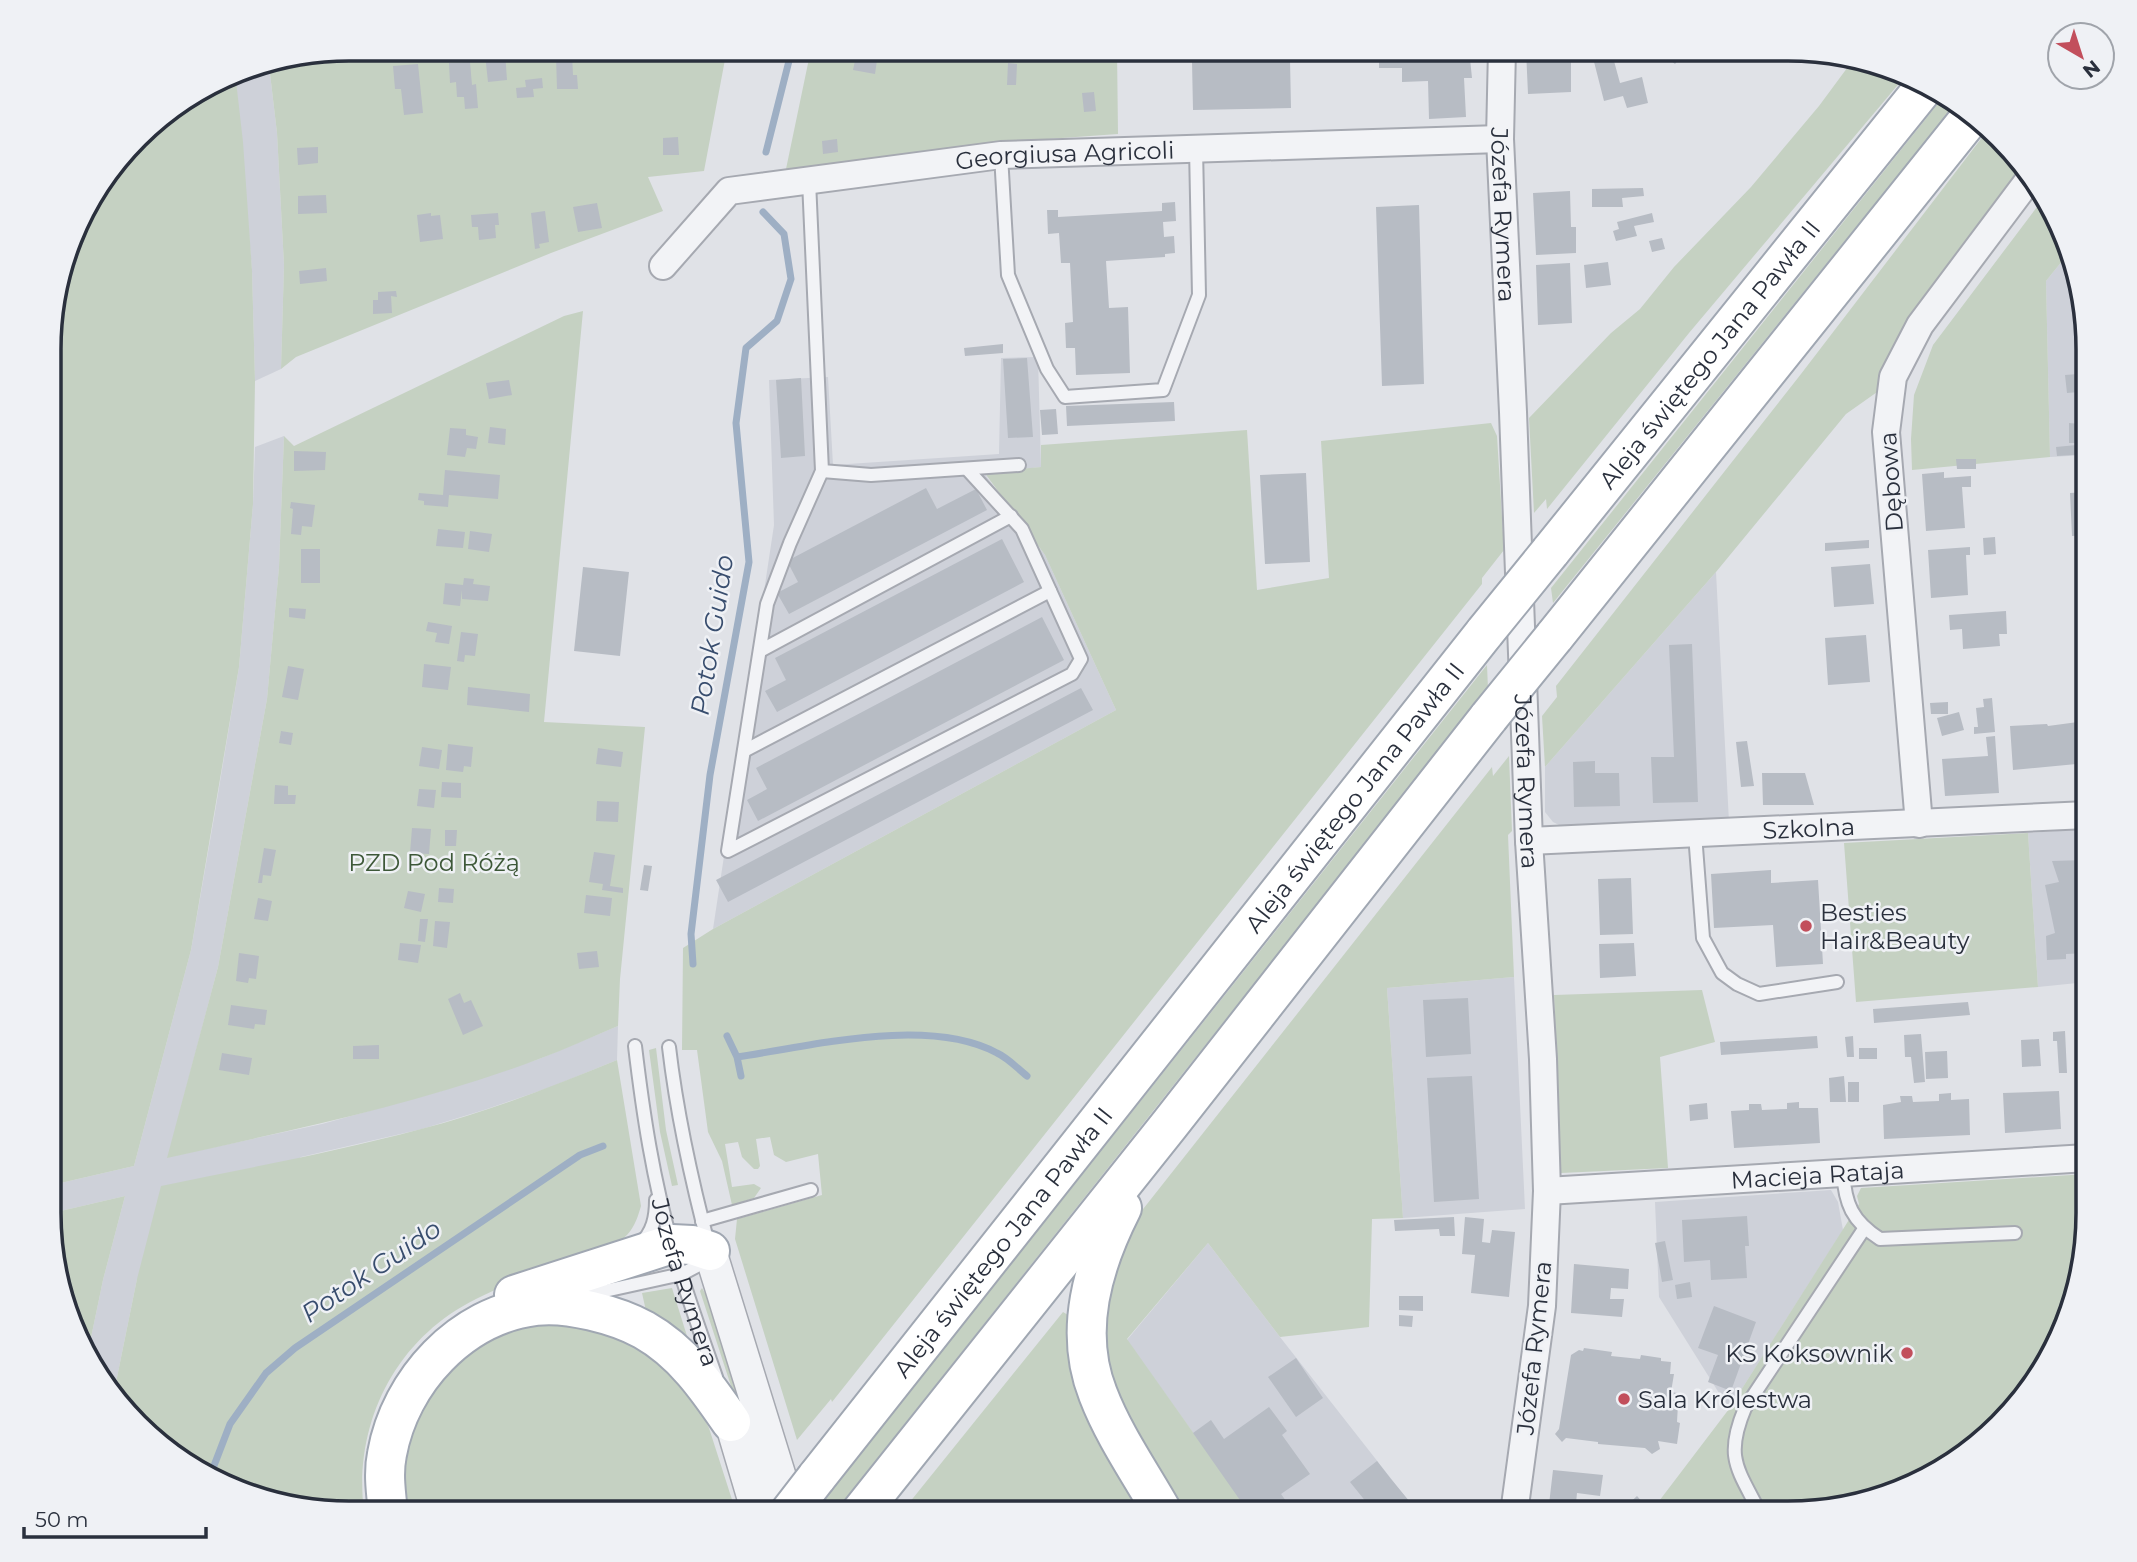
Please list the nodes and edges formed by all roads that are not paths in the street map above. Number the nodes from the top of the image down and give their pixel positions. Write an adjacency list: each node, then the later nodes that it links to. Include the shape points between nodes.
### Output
1 (1502, 61): 4 (street, Józefa Rymera)
2 (1919, 93): 40 (main road, Aleja świętego Jana Pawła II, bridge, via 1485,632)
3 (1966, 123): 24 (main road, bridge, via 1489,717)
4 (1500, 139): 5 (street, Georgiusa Agricoli); 20 (street, Józefa Rymera)
5 (1196, 148): 6 (street, Georgiusa Agricoli); 6 (lane, via 1199,295 1163,390 1065,397 1047,369 1008,275)
6 (1001, 155): 7 (street, Georgiusa Agricoli)
7 (809, 181): 9 (street, Georgiusa Agricoli, via 729,191); 12 (lane)
8 (2025, 186): 18 (street, Dębowa, via 1920,325 1893,377 1886,432)
9 (663, 266)
10 (1019, 465): 11 (lane)
11 (967, 469): 12 (lane, via 871,475); 13 (lane)
12 (822, 471): 15 (lane, via 767,604)
13 (1011, 516): 14 (lane, via 1022,529); 15 (lane)
14 (1050, 591): 16 (lane); 16 (lane, via 1081,659 1072,674 728,851)
15 (760, 651): 16 (lane)
16 (744, 751)
17 (2076, 816): 18 (street, Szkolna)
18 (1919, 824): 19 (street, Szkolna)
19 (1695, 834): 20 (street, Szkolna); 21 (lane, via 1703,938 1722,973 1759,994)
20 (1529, 841): 29 (street, Józefa Rymera)
21 (1838, 982)
22 (635, 1046): 27 (lane, Józefa Rymera)
23 (669, 1047): 32 (lane, Józefa Rymera)
24 (1170, 1124): 41 (main road); 42 (main road, via 1110,1232 1098,1262 1086,1323 1097,1392)
25 (2076, 1159): 26 (street, Macieja Rataja)
26 (1843, 1172): 29 (street, Macieja Rataja); 30 (lane, via 1845,1195)
27 (656, 1179): 32 (lane, Józefa Rymera); 33 (lane, via 656,1216 647,1238)
28 (811, 1190): 32 (lane)
29 (1547, 1191): 43 (street, Józefa Rymera, via 1542,1306)
30 (1864, 1228): 31 (lane, via 1880,1239); 44 (lane, via 1745,1408 1735,1432 1733,1450)
31 (2015, 1233)
32 (691, 1247): 33 (main road); 34 (lane); 35 (lane, Józefa Rymera); 39 (street, Józefa Rymera)
33 (625, 1259): 36 (main road, via 470,1312 417,1354 394,1384 380,1415 369,1454)
34 (538, 1305): 35 (main road, via 578,1308 645,1331 674,1351 704,1382); 37 (main road, via 505,1312 478,1325 430,1363 396,1421 387,1454)
35 (731, 1422): 38 (street, Józefa Rymera)
36 (370, 1501)
37 (386, 1501)
38 (754, 1501)
39 (786, 1501)
40 (799, 1501)
41 (870, 1501)
42 (1156, 1501)
43 (1516, 1501)
44 (1754, 1501)

